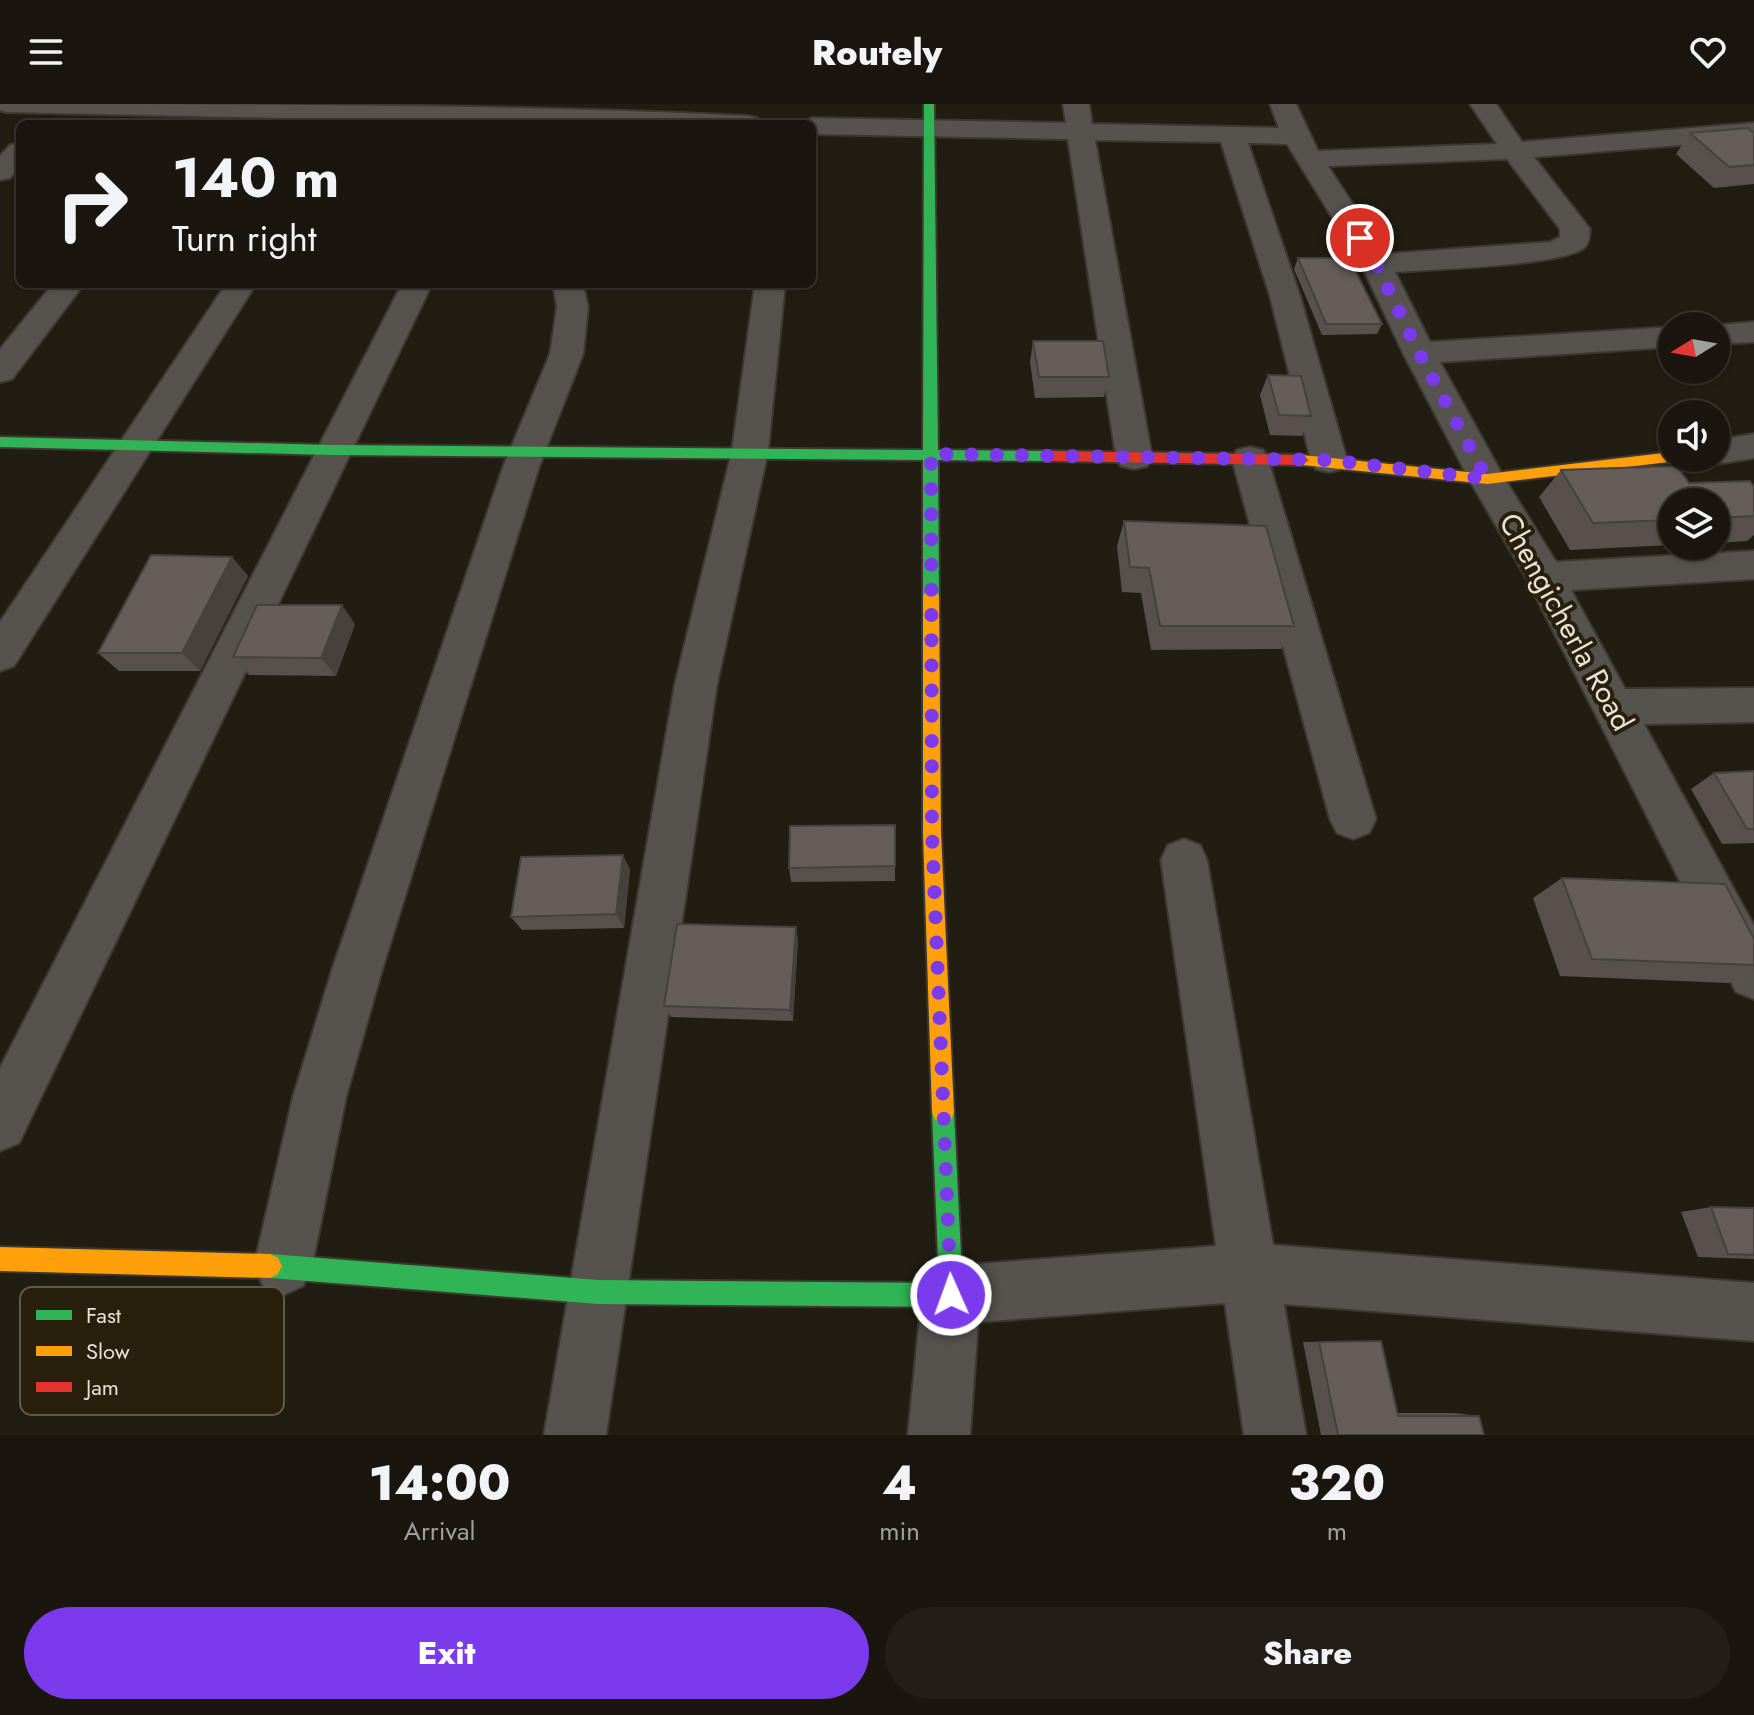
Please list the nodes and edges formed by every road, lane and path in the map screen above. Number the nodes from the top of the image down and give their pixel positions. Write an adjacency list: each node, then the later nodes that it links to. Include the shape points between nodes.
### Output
1 (5, 104): 3 (street)
2 (1483, 104): 15 (street)
3 (58, 111): 4 (street)
4 (205, 113): 5 (street)
5 (353, 114): 6 (street)
6 (488, 115): 7 (street)
7 (635, 115): 10 (street)
8 (928, 116): 9 (street); 11 (street); 36 (street)
9 (1078, 117): 14 (street); 37 (street)
10 (698, 120)
11 (816, 120)
12 (1754, 131): 15 (street)
13 (1296, 133): 14 (street); 15 (street); 18 (street, Chengicherla Road)
14 (1232, 135): 40 (street, via 1272,246)
15 (1515, 151): 18 (street, via 1575,229 1574,242 1555,250)
16 (16, 155): 17 (street)
17 (0, 172)
18 (1376, 264): 27 (street, Chengicherla Road)
19 (66, 288): 28 (street)
20 (238, 288): 30 (street)
21 (415, 288): 32 (street)
22 (569, 288): 33 (street, via 575,324)
23 (770, 288): 35 (street)
24 (1754, 332): 25 (street)
25 (1730, 333)
26 (1658, 338): 27 (street)
27 (1419, 353): 41 (street, Chengicherla Road)
28 (0, 371)
29 (0, 442): 30 (street)
30 (134, 445): 32 (street); 44 (street)
31 (1754, 446): 34 (street)
32 (332, 450): 33 (street); 50 (street)
33 (526, 450): 35 (street); 52 (street, via 334,1045)
34 (1730, 450)
35 (750, 451): 36 (street); 54 (street, via 696,684)
36 (931, 454): 37 (street); 55 (street, via 932,833)
37 (1134, 457): 38 (street)
38 (1250, 459): 40 (street); 47 (street)
39 (1658, 459): 41 (street)
40 (1329, 460): 41 (street)
41 (1487, 479): 43 (street, Chengicherla Road)
42 (1754, 565): 43 (street)
43 (1545, 577): 46 (street, Chengicherla Road)
44 (0, 655)
45 (1754, 705): 46 (street)
46 (1613, 707): 49 (street, Chengicherla Road)
47 (1353, 819)
48 (1184, 860): 53 (street)
49 (1754, 975)
50 (0, 1124)
51 (0, 1259): 52 (street)
52 (283, 1266): 54 (street)
53 (1251, 1272): 55 (street); 56 (street); 59 (street)
54 (598, 1292): 55 (street); 57 (street)
55 (951, 1295): 58 (street)
56 (1754, 1312)
57 (575, 1435)
58 (939, 1435)
59 (1275, 1435)

